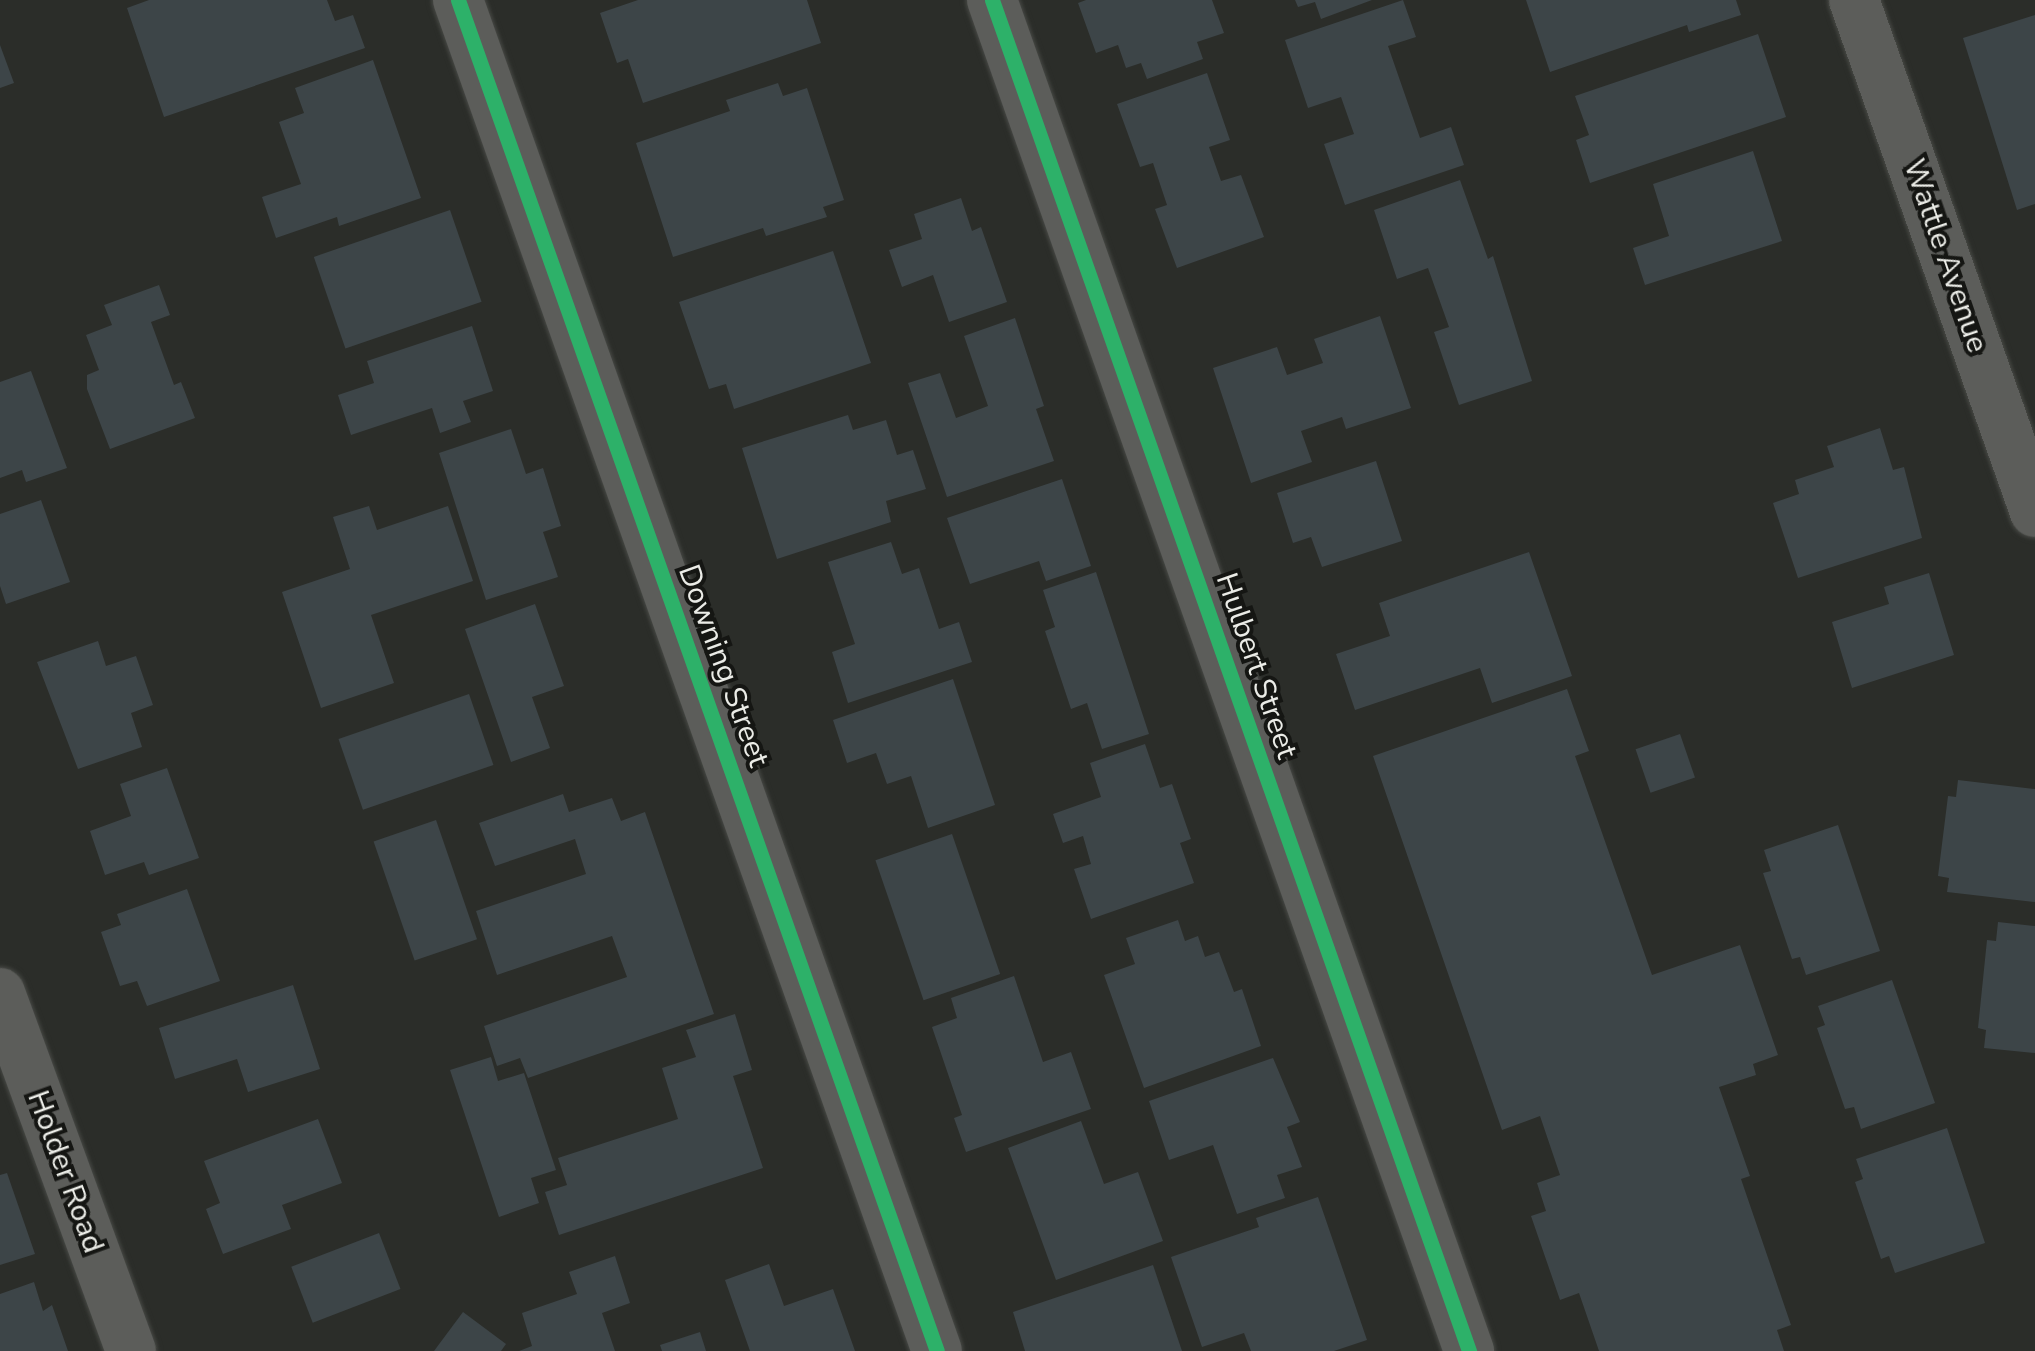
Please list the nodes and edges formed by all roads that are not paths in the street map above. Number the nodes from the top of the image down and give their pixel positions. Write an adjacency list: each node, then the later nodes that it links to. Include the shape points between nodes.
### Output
1 (458, 0): 7 (street, Downing Street)
2 (992, 0): 8 (street, Hulbert Street)
3 (1854, 0): 4 (street, Wattle Avenue)
4 (2035, 511)
5 (0, 993): 6 (street, Holder Road)
6 (131, 1351)
7 (937, 1351)
8 (1469, 1351)

